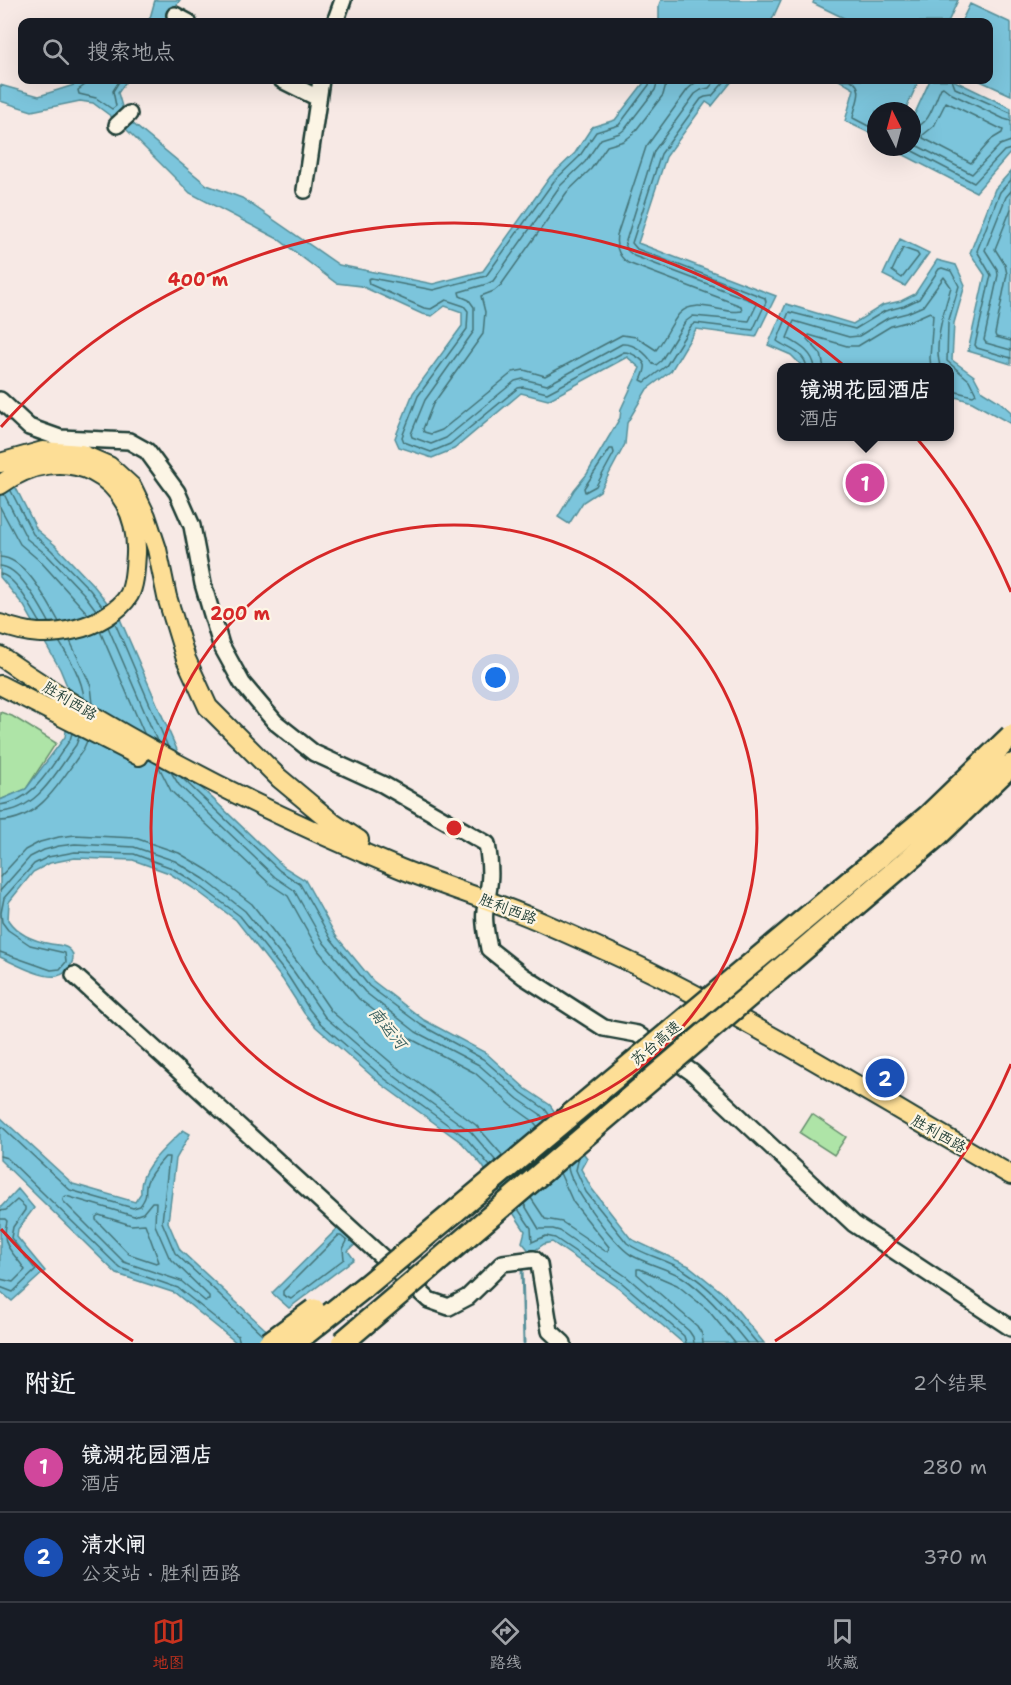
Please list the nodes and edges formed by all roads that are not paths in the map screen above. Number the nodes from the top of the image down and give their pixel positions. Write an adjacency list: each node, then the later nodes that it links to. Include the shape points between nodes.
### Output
1 (343, 0): 2 (street)
2 (336, 18)
3 (290, 84): 5 (street)
4 (320, 84): 5 (street)
5 (318, 98): 8 (street)
6 (129, 114): 7 (street)
7 (117, 125)
8 (305, 190)
9 (0, 400): 20 (street, via 29,428 60,438 129,441 147,451 177,492 192,526 202,584 221,645 242,683 274,722 314,753 384,785 487,844 492,870)
10 (0, 464): 19 (main road, via 42,451 81,454 109,466 132,487 157,549 186,659 208,707 288,786 333,823)
11 (0, 485): 12 (main road, via 12,476 49,464 76,464 118,491 132,520 136,547 129,595 109,616 86,627 54,634 19,631)
12 (0, 624)
13 (0, 656): 19 (main road, 胜利西路, via 143,746 260,806)
14 (0, 671): 17 (main road, 胜利西路)
15 (0, 685): 17 (main road)
16 (1011, 736): 22 (highway, 苏台高速, bridge, via 927,817)
17 (139, 756): 20 (main road, 胜利西路, via 258,818 395,878)
18 (1011, 765): 29 (highway, 苏台高速, bridge, via 939,834)
19 (399, 868): 20 (main road, 胜利西路)
20 (486, 907): 23 (main road, 胜利西路, via 544,923 662,977); 24 (main road, 胜利西路, via 742,1034); 25 (street, via 489,949 523,976 604,1028 637,1034 693,1073 854,1224)
21 (75, 975): 30 (street, via 429,1300 449,1307 468,1297 504,1263 534,1259 539,1264 550,1331)
22 (498, 1176): 27 (highway, bridge); 28 (highway, 苏台高速, bridge)
23 (1011, 1176)
24 (1011, 1189)
25 (1011, 1328)
26 (1011, 1336): 31 (street)
27 (269, 1343)
28 (294, 1343)
29 (342, 1343)
30 (563, 1343)
31 (1006, 1343)

